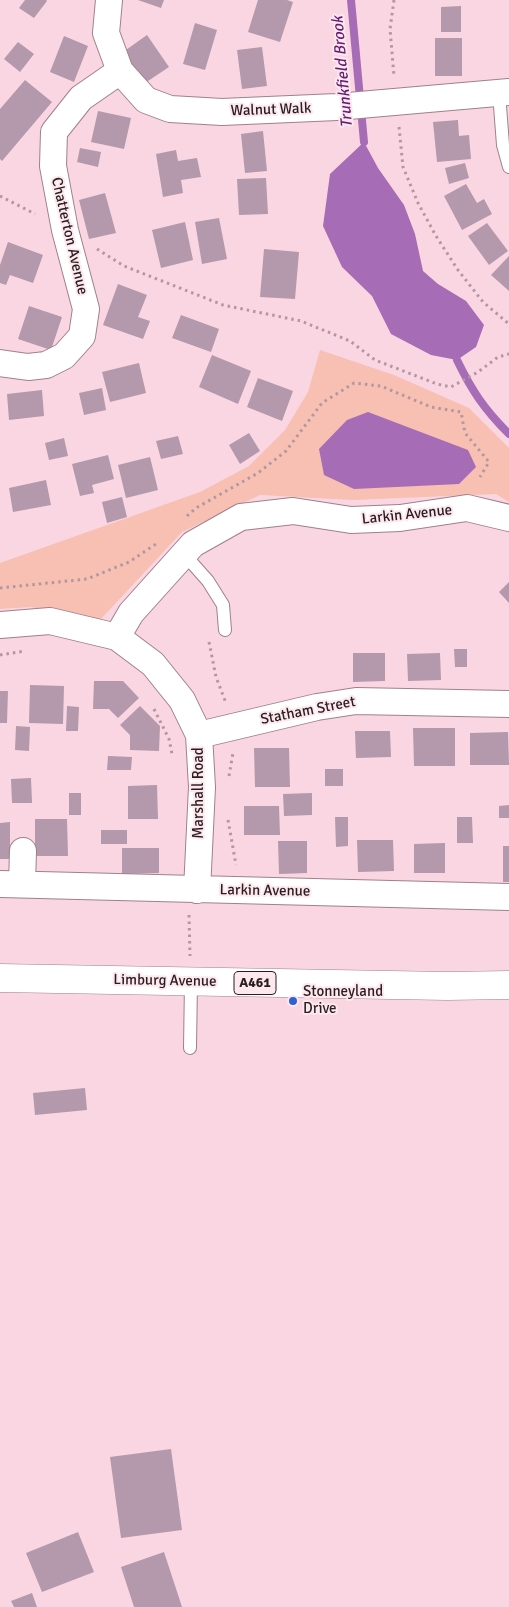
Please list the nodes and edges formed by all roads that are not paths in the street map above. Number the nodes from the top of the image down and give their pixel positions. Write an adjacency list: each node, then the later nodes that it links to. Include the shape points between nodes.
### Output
1 (109, 0): 2 (street, Walnut Walk, via 106,33)
2 (120, 71): 3 (street, Walnut Walk, via 146,100 170,109 222,112 337,107); 5 (street, Chatterton Avenue, via 81,98 54,132 52,166 86,309 82,336 64,356 46,365 28,367)
3 (504, 92): 4 (lane, via 503,145)
4 (509, 167)
5 (0, 363)
6 (509, 518): 7 (street, Larkin Avenue, via 467,508 400,518 351,520 293,511 241,517 193,544)
7 (184, 554): 9 (lane, via 208,581 223,605); 10 (street, Larkin Avenue, via 131,613)
8 (0, 625): 10 (street, Marshall Road, via 50,621)
9 (225, 630)
10 (117, 637): 12 (street, Marshall Road, via 153,664 182,700)
11 (509, 704): 12 (street, Statham Street, via 356,701)
12 (198, 735): 15 (street, Marshall Road, via 202,787)
13 (23, 851): 14 (street, Larkin Avenue)
14 (11, 884): 15 (street, Larkin Avenue)
15 (192, 890): 16 (street, Larkin Avenue)
16 (509, 897)
17 (0, 978): 18 (main road, Limburg Avenue / A461)
18 (191, 982): 19 (main road, Limburg Avenue / A461); 20 (lane)
19 (509, 985)
20 (190, 1048)

